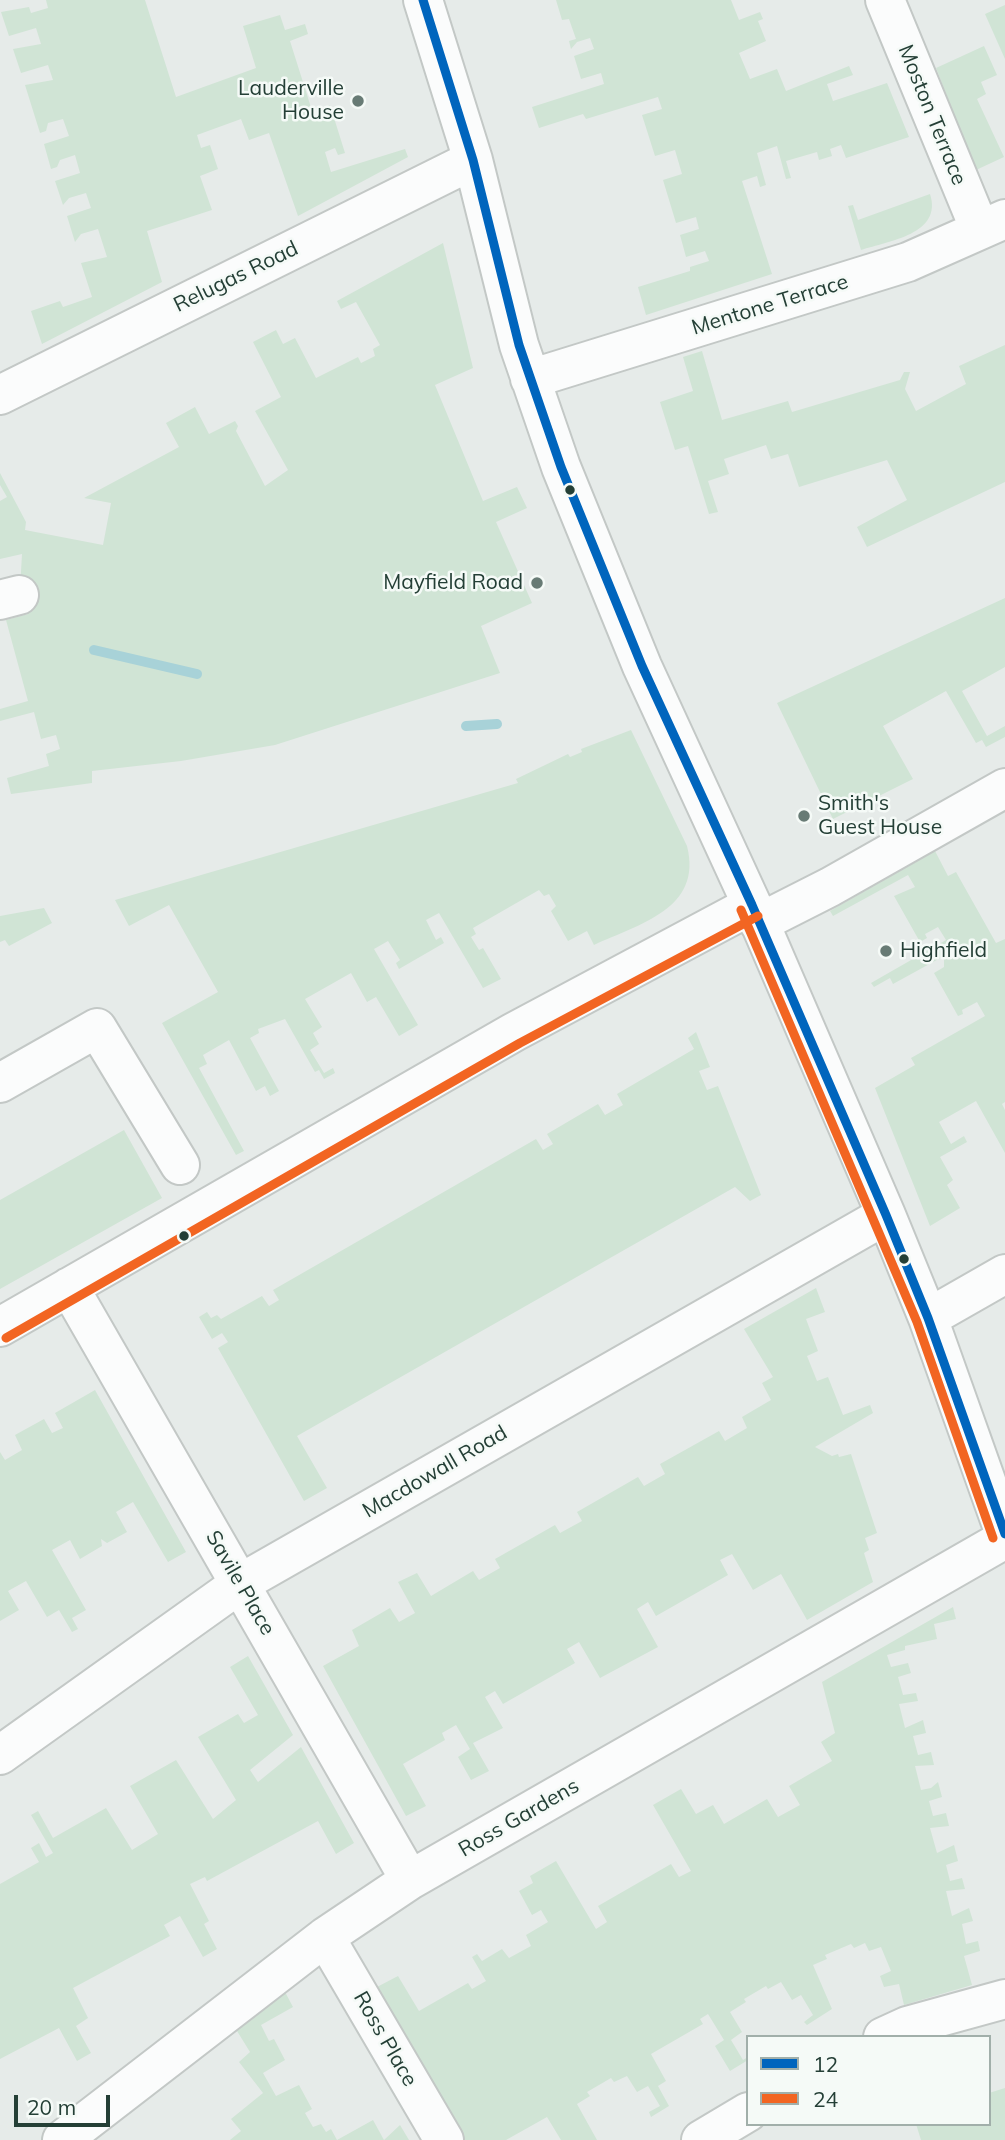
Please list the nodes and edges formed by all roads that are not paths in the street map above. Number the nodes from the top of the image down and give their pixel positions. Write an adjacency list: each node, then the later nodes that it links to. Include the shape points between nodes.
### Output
1 (423, 0): 3 (street)
2 (885, 0): 4 (street, Moston Terrace)
3 (473, 160): 5 (street); 6 (street, Relugas Road)
4 (992, 225): 5 (street, Mentone Terrace, via 908,262)
5 (530, 379): 8 (street, via 565,479 642,666)
6 (0, 395)
7 (1005, 788): 8 (street, via 830,887)
8 (755, 914): 11 (street); 13 (street, via 514,1032)
9 (0, 1083): 10 (street, via 97,1028)
10 (180, 1165)
11 (886, 1215): 14 (street); 17 (street, Macdowall Road)
12 (1005, 1274): 14 (street)
13 (69, 1287): 15 (street); 17 (street, Savile Place)
14 (928, 1318): 16 (street)
15 (0, 1326)
16 (1005, 1537): 19 (street, Ross Gardens)
17 (241, 1583): 18 (street, Macdowall Road); 19 (street, Savile Place)
18 (0, 1755)
19 (410, 1880): 20 (street, Ross Gardens)
20 (325, 1937): 24 (street, Ross Gardens); 25 (street, Ross Place)
21 (1005, 1999): 22 (street)
22 (887, 2035)
23 (746, 2113): 26 (street)
24 (62, 2140)
25 (444, 2140)
26 (701, 2140)

